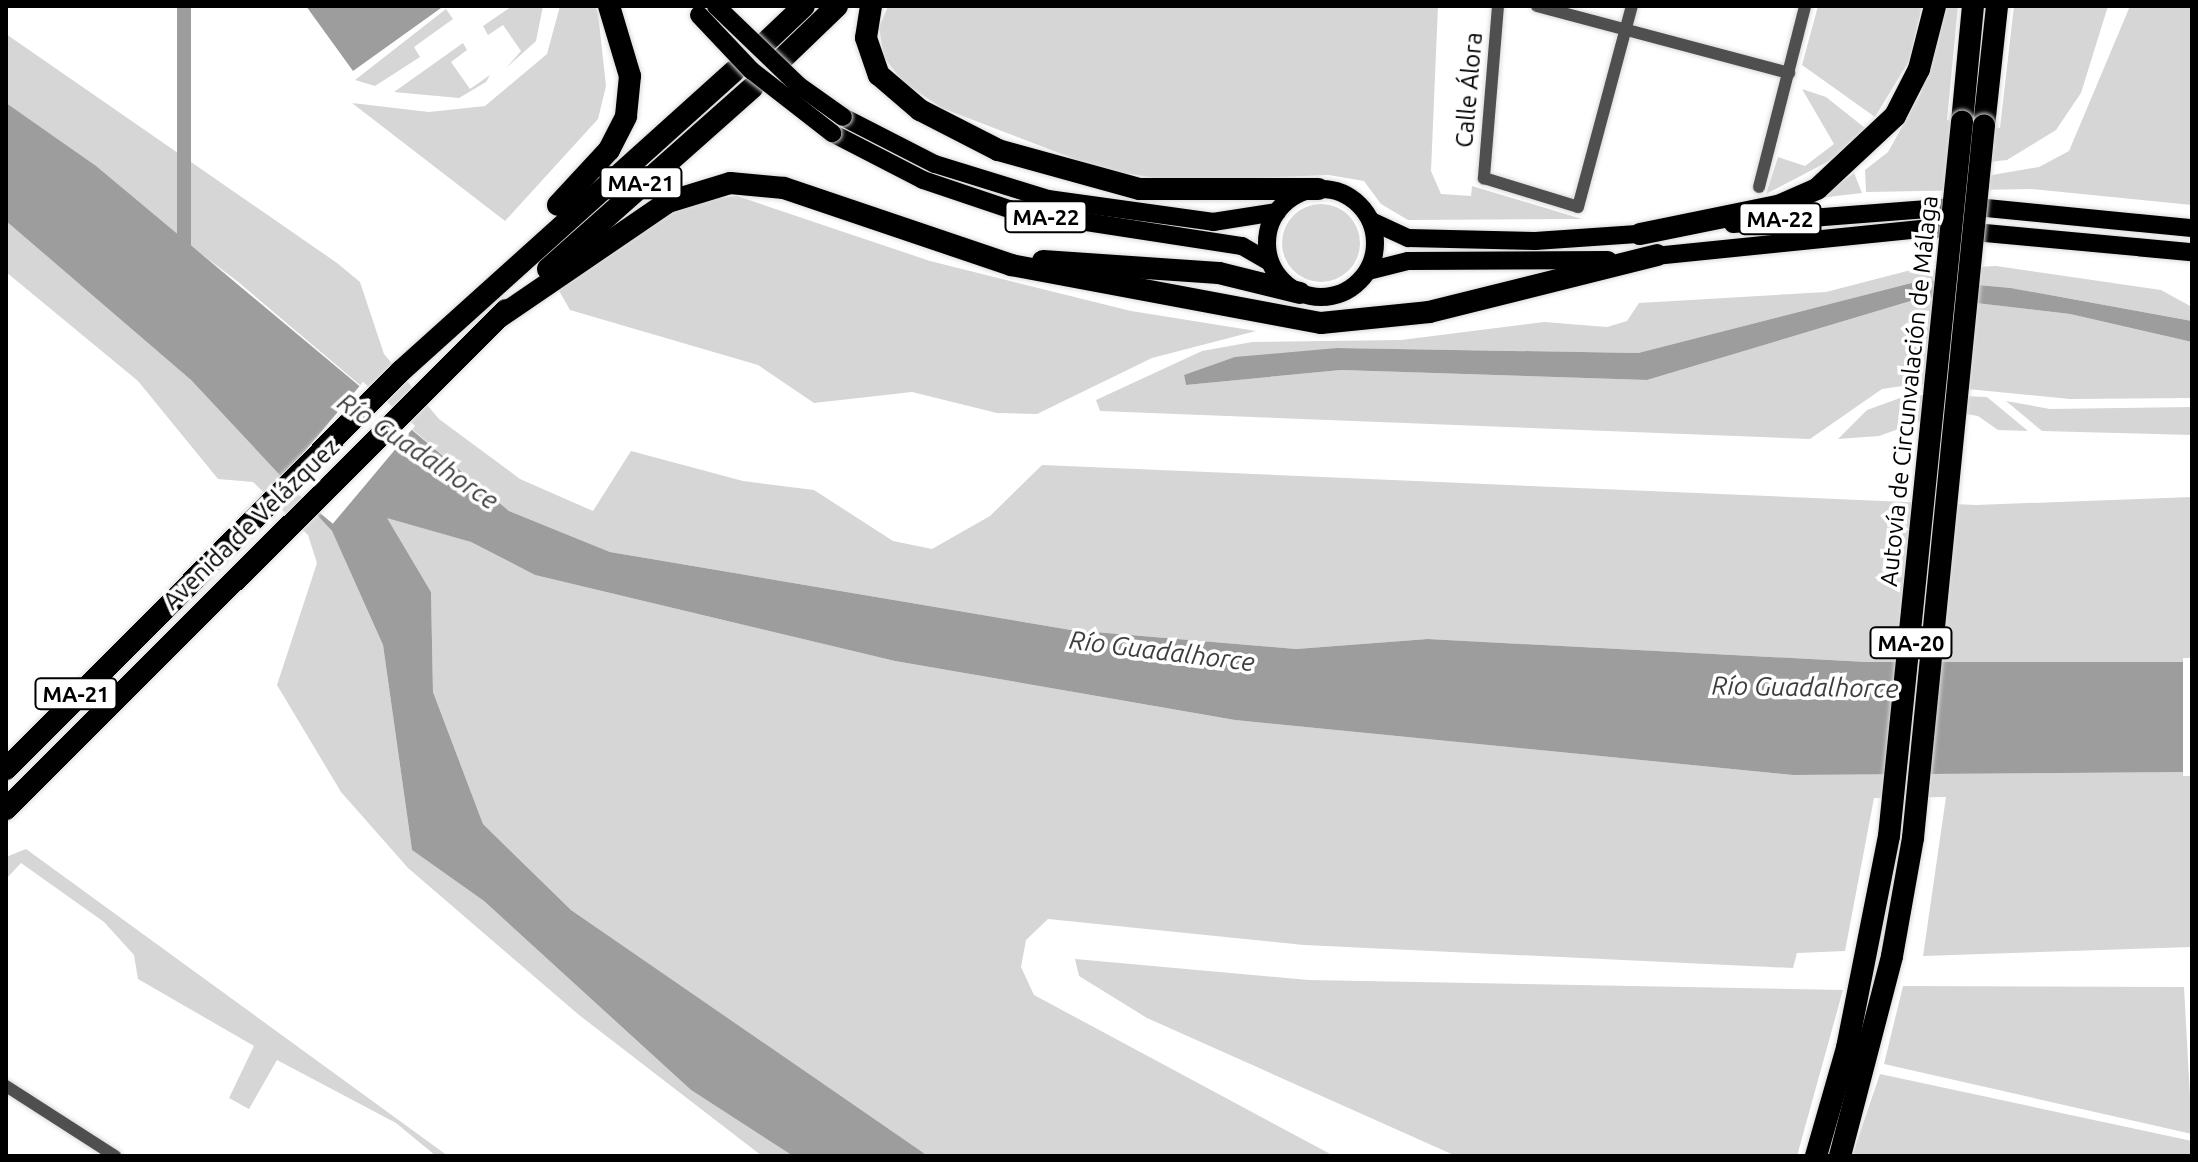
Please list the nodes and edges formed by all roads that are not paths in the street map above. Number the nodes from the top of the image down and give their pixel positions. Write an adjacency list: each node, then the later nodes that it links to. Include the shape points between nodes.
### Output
1 (609, 6): 28 (highway, via 630,76 626,116 577,187)
2 (716, 6): 15 (main road, bridge)
3 (804, 6): 15 (highway)
4 (837, 6): 15 (highway)
5 (871, 6): 20 (highway, via 866,38 879,75 920,110 998,150 1140,189)
6 (1498, 6): 14 (street, Calle Álora, via 1484,178 1578,207)
7 (1537, 6): 14 (street)
8 (1632, 6): 14 (street)
9 (1805, 6): 16 (street)
10 (1935, 6): 24 (highway, via 1919,69 1895,116 1817,189 1778,206)
11 (1973, 6): 18 (highway, Autovía de Circunvalación de Málaga / MA-20)
12 (1997, 6): 18 (highway, Autovía de Circunvalación de Málaga / MA-20)
13 (696, 11): 17 (main road, bridge)
14 (1625, 32): 16 (street)
15 (772, 52): 21 (main road, MA-22, bridge, via 843,117 935,164 1048,199 1213,222)
16 (1789, 73): 19 (street)
17 (746, 76): 28 (highway, Avenida de Velázquez / MA-21); 29 (main road, MA-22, bridge, via 832,133 923,180 1015,211 1242,246); 31 (highway, MA-21)
18 (1973, 124): 39 (highway, Autovía de Circunvalación de Málaga / MA-20, bridge, via 1889,836 1850,1034); 40 (highway, Autovía de Circunvalación de Málaga / MA-20, bridge, via 1913,838 1892,956)
19 (1759, 187)
20 (1318, 189): 21 (main road, MA-22); 22 (main road, MA-22, via 1348,196)
21 (1277, 212): 29 (main road, via 1267,235)
22 (1371, 221): 24 (main road, MA-22, via 1408,238); 30 (main road)
23 (2192, 228): 24 (main road, MA-22, via 1966,206)
24 (1640, 234)
25 (939, 244): 27 (highway, via 1075,280 1321,323 1429,312); 31 (highway, via 784,188 730,183 668,202); 32 (highway, via 1048,262 1219,273)
26 (2192, 252): 27 (main road, MA-22, via 1931,228)
27 (1657, 255): 30 (main road, MA-22, via 1408,261)
28 (512, 258): 33 (highway, Avenida de Velázquez / MA-21, via 147,620)
29 (1270, 262): 32 (main road, MA-22)
30 (1368, 271): 32 (main road, MA-22, via 1339,294)
31 (539, 285): 34 (highway, Avenida de Velázquez / MA-21, via 498,318)
32 (1300, 293)
33 (6, 769)
34 (30, 783): 35 (highway, Avenida de Velázquez / MA-21); 36 (highway)
35 (6, 809)
36 (6, 825)
37 (6, 1086): 38 (street)
38 (115, 1156)
39 (1816, 1156)
40 (1840, 1156)

